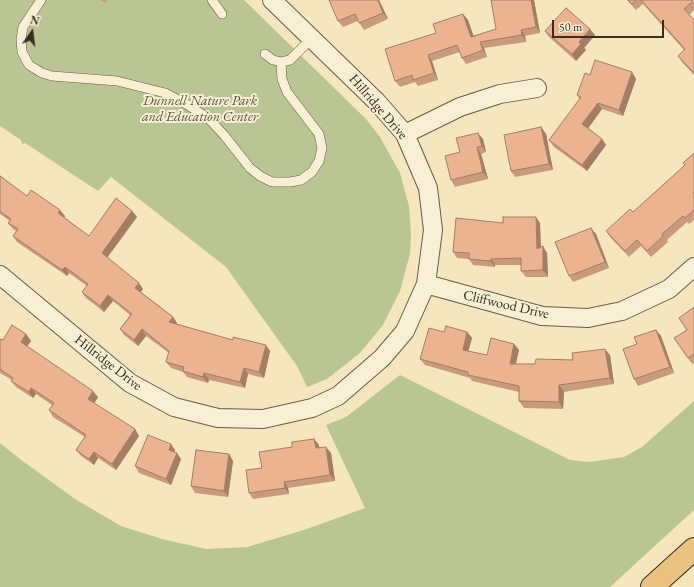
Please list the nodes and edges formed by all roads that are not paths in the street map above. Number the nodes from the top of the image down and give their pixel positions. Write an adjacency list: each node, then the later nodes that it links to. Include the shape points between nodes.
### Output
1 (41, 0): 7 (lane, via 24,27 21,39 22,52 29,64 52,76 117,81 165,94 188,105 224,135 250,168 272,182 301,180 312,172 319,161 322,148 319,134 287,92 282,79)
2 (212, 0): 4 (lane)
3 (272, 0): 5 (street, Hillridge Drive)
4 (222, 14)
5 (312, 38): 7 (lane, via 290,60); 9 (street, Hillridge Drive, via 377,102)
6 (265, 54): 7 (lane)
7 (281, 62)
8 (537, 88): 9 (street, via 500,94 460,107)
9 (405, 134): 12 (street, Hillridge Drive, via 428,188 433,230)
10 (694, 268): 12 (street, Cliffwood Drive, via 669,289 622,311 588,318 542,316)
11 (0, 275): 12 (street, Hillridge Drive, via 130,383 174,407 218,418 263,419 312,408 338,396 382,358 406,331)
12 (426, 284)
13 (694, 549): 14 (highway)
14 (652, 587)

